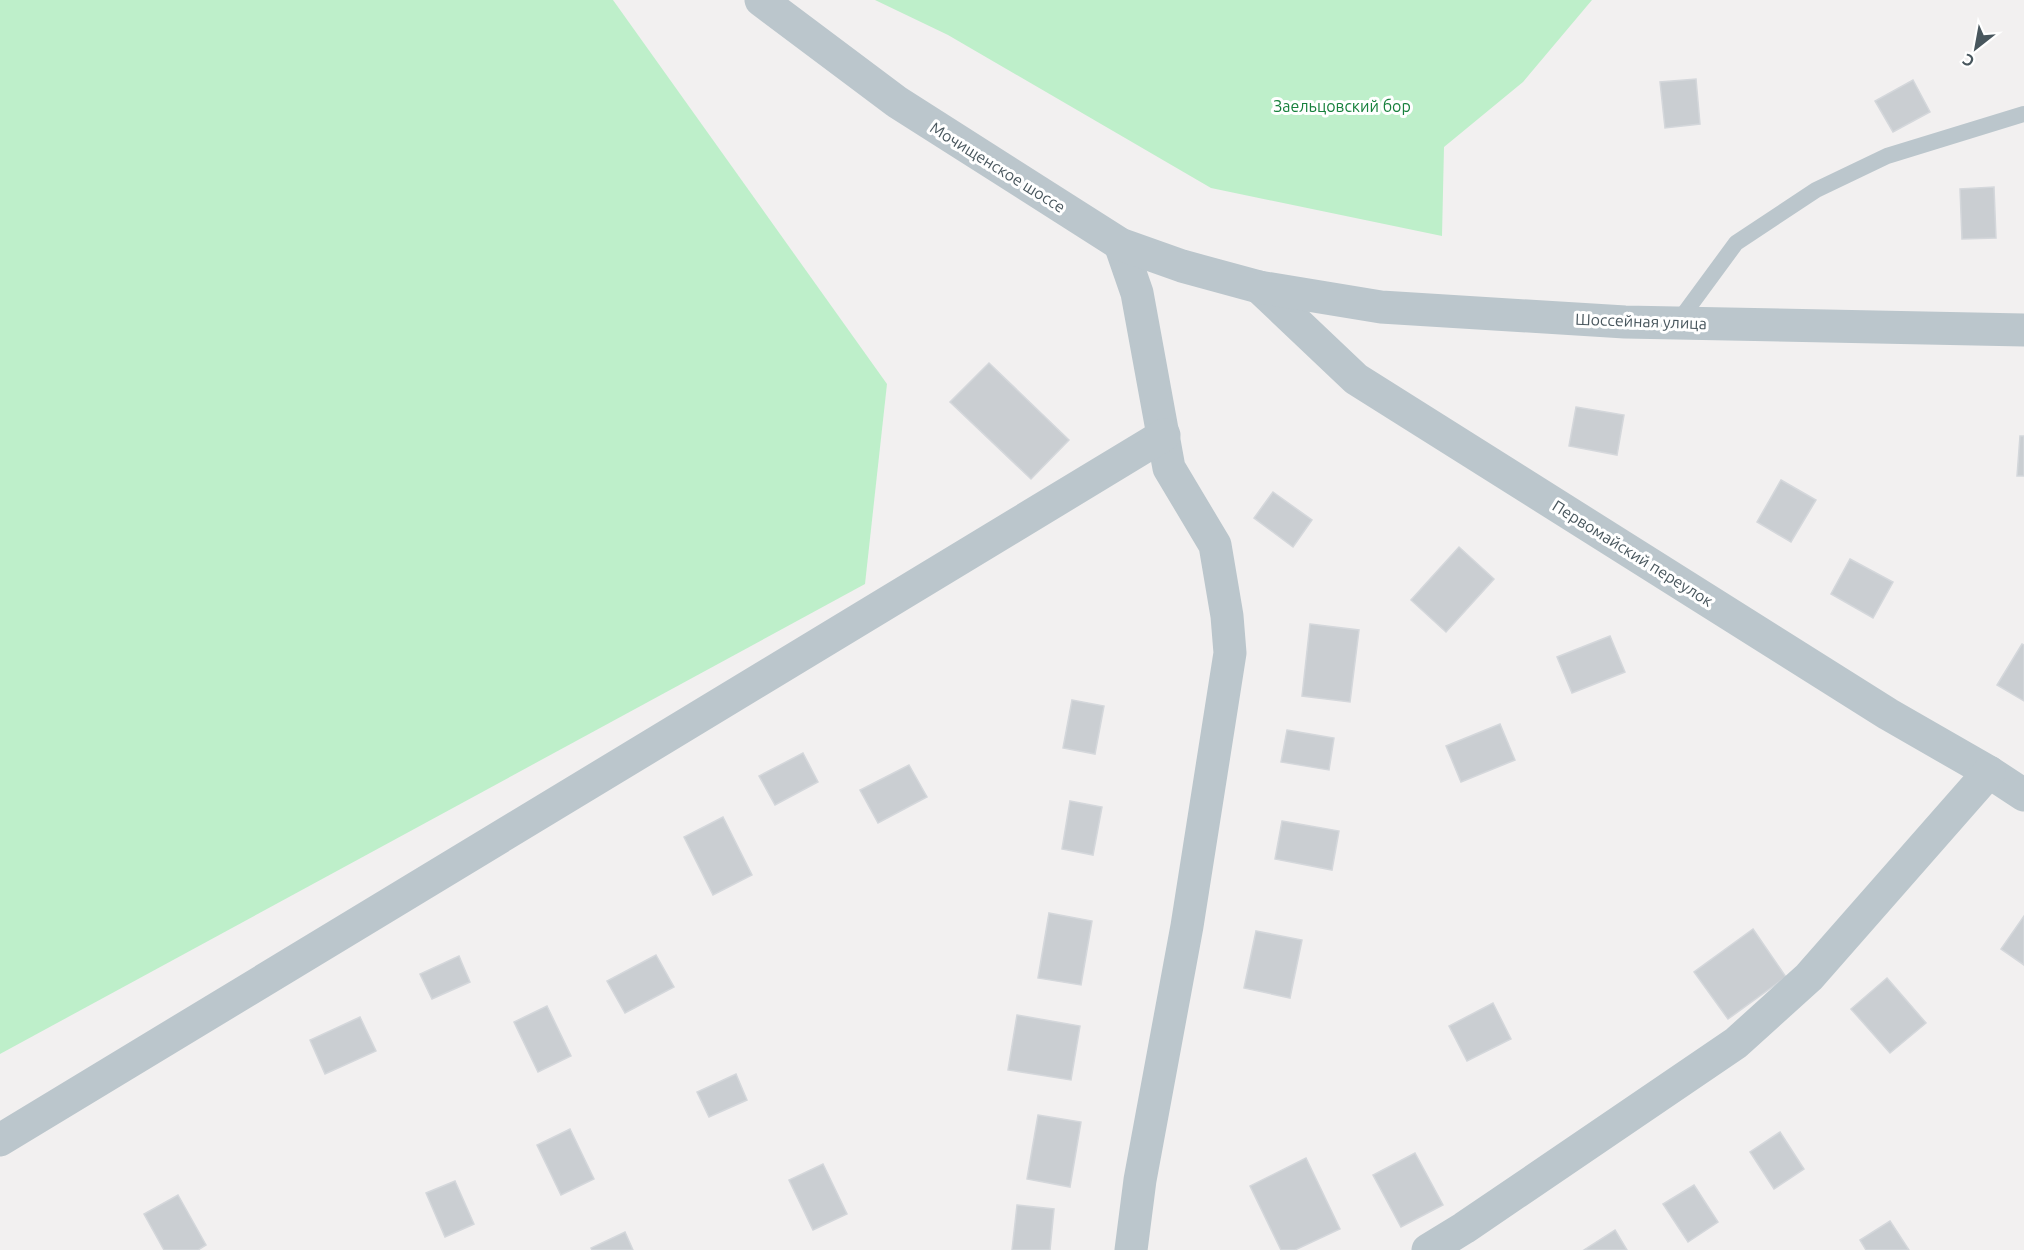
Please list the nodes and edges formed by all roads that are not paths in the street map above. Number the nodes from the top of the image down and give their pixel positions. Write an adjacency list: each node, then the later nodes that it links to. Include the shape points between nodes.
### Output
1 (761, 0): 3 (street, Мочищенское шоссе, via 897,102)
2 (2024, 114): 5 (lane, via 1887,156 1816,190 1736,243)
3 (1120, 244): 4 (street, Мочищенское шоссе); 7 (street, via 1137,293)
4 (1259, 287): 5 (street, Шоссейная улица, via 1381,307); 8 (street, Первомайский переулок, via 1356,379 1888,714)
5 (1678, 322): 6 (street, Шоссейная улица)
6 (2024, 330)
7 (1164, 435): 10 (street); 11 (street, via 1169,468 1215,545 1230,654)
8 (1989, 772): 9 (street, Первомайский переулок); 12 (street, via 1809,977 1736,1042)
9 (2024, 795)
10 (0, 1140)
11 (1131, 1250)
12 (1428, 1250)

